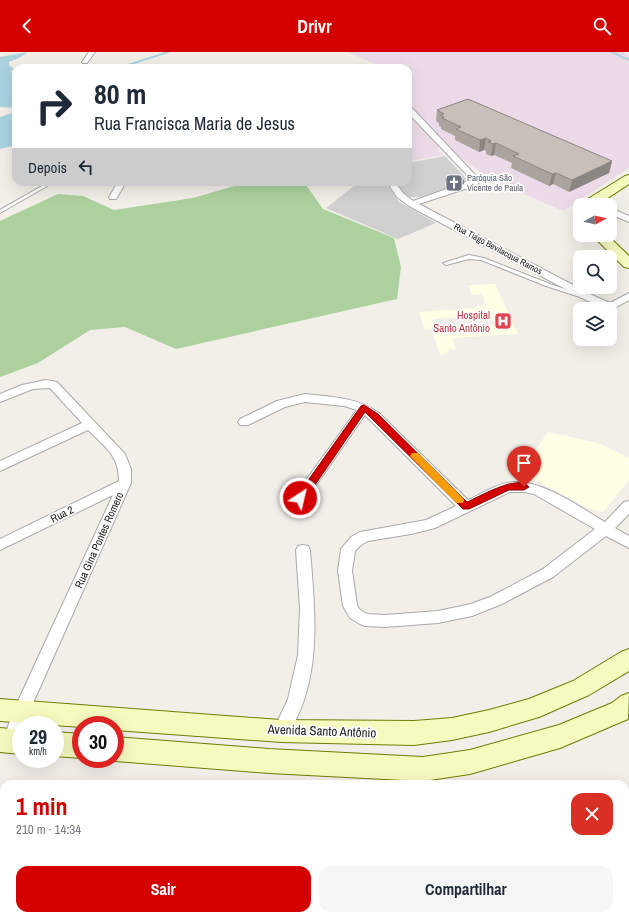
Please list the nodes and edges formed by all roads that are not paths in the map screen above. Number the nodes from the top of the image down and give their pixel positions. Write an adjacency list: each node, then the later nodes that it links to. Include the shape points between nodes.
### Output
1 (92, 52): 2 (street)
2 (85, 62)
3 (412, 113): 10 (street, via 476,180 474,183)
4 (629, 179): 9 (main road)
5 (45, 186): 11 (lane)
6 (120, 186): 8 (street)
7 (394, 186): 10 (street, Rua Tiago Bevilacqua Ramos, via 400,195)
8 (113, 197)
9 (600, 198)
10 (412, 204): 18 (street, Rua Tiago Bevilacqua Ramos)
11 (0, 212)
12 (617, 214): 13 (street)
13 (629, 219)
14 (607, 242): 15 (main road)
15 (627, 258)
16 (446, 263): 18 (lane, via 468,257 482,259 548,286)
17 (629, 296): 18 (street, Rua Tiago Bevilacqua Ramos, via 611,307)
18 (590, 298)
19 (0, 398): 22 (street, Rua Gina Pontes Romero, via 35,384 53,385)
20 (364, 408): 21 (street, via 345,402 305,398 281,404); 25 (street); 27 (street)
21 (244, 422)
22 (90, 424): 23 (street); 24 (street, Rua Gina Pontes Romero, via 121,457 125,469)
23 (0, 466)
24 (125, 483): 30 (street, Rua 2); 34 (street, Rua Gina Pontes Romero)
25 (300, 498)
26 (629, 506): 28 (street)
27 (466, 507): 28 (street, via 508,487 524,487 538,490); 28 (street, via 430,524 365,536 356,541 348,549 345,571 350,606 355,614 365,620 385,621 438,617 472,610 548,573)
28 (606, 529): 29 (street)
29 (629, 543)
30 (0, 545)
31 (303, 550): 35 (street, via 307,609 306,654 296,700)
32 (629, 659): 35 (main road, Avenida Santo Antônio, via 581,688 531,709 452,729 414,733)
33 (629, 704): 37 (main road, via 620,711 560,736 470,762 423,768 269,761)
34 (10, 711): 35 (main road, Avenida Santo Antônio); 36 (street, Rua Gina Pontes Romero)
35 (281, 731)
36 (11, 741)
37 (124, 750)

